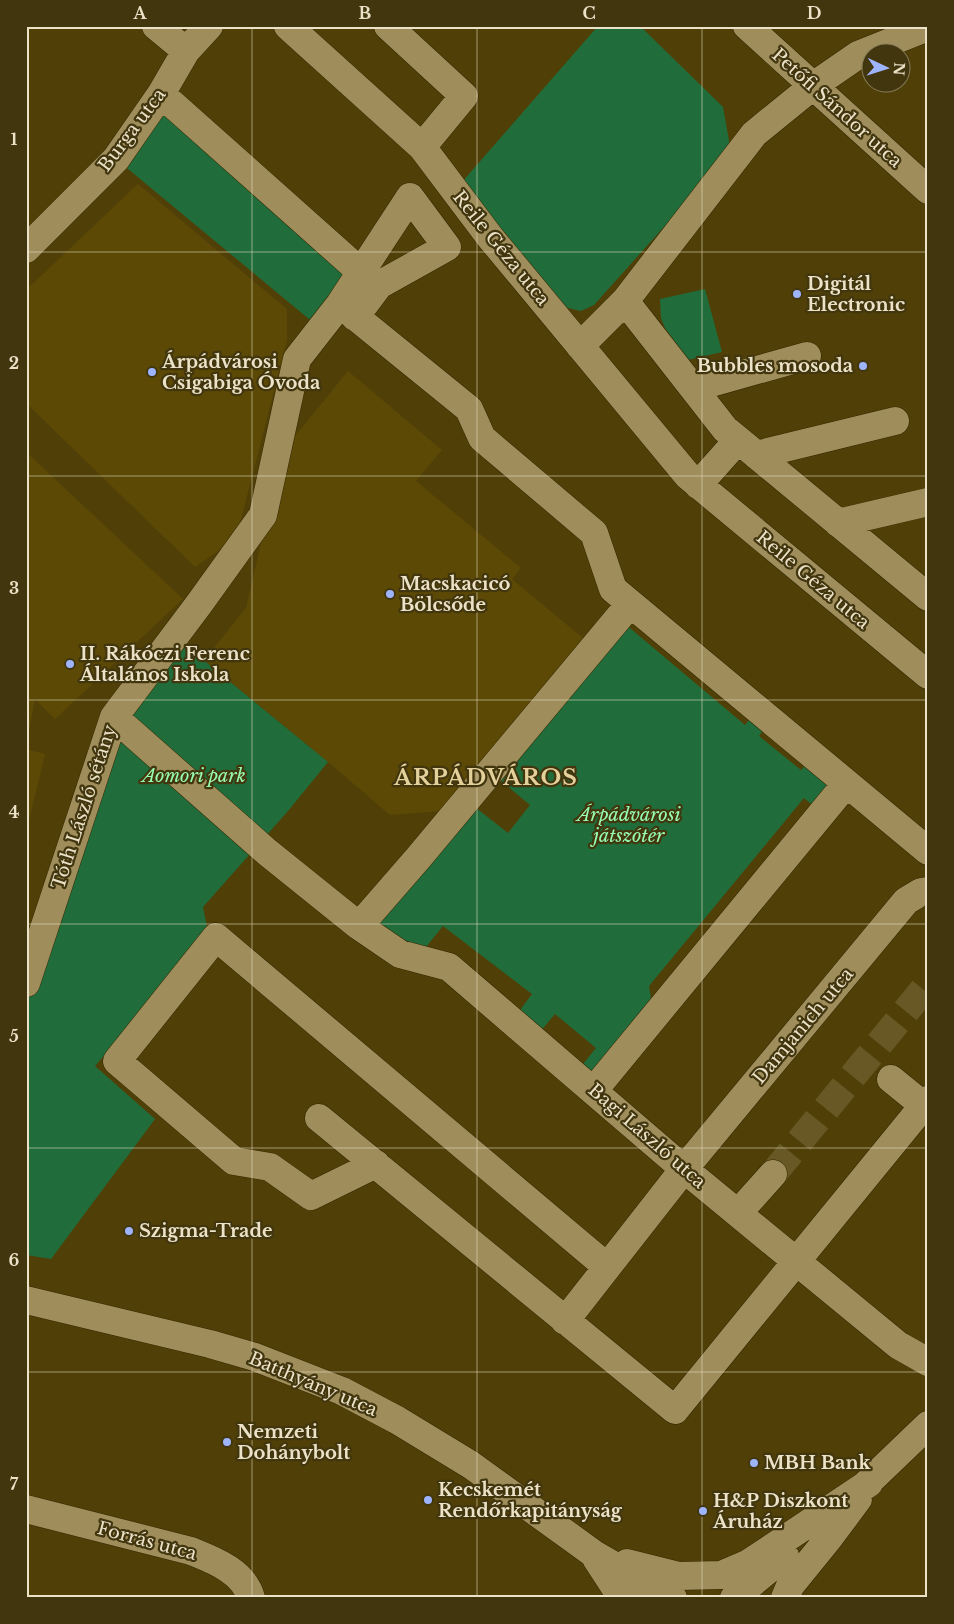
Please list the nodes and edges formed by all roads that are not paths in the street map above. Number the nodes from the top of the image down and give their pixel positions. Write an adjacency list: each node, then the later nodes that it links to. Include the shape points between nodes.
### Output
1 (156, 26): 7 (street)
2 (209, 26): 7 (street, Burga utca)
3 (288, 26): 10 (street, Reile Géza utca)
4 (388, 26): 10 (street, via 464,96)
5 (746, 26): 8 (street, Petőfi Sándor utca)
6 (928, 27): 8 (street, via 858,55)
7 (186, 52): 9 (street, Burga utca)
8 (813, 86): 11 (street, Petőfi Sándor utca); 14 (street, via 754,134)
9 (161, 94): 12 (street, Burga utca, via 116,159); 13 (street)
10 (422, 147): 16 (street, Reile Géza utca, via 488,236)
11 (928, 190)
12 (26, 249)
13 (362, 273): 15 (street); 15 (street, via 410,197 446,247 379,285)
14 (625, 301): 16 (street); 18 (street)
15 (347, 310): 25 (street, via 469,409 482,438 594,533 613,589); 27 (street, Tóth László sétány, via 297,359 263,514)
16 (580, 346): 21 (street, Reile Géza utca)
17 (807, 356): 18 (street)
18 (693, 388): 20 (street, via 725,429)
19 (895, 421): 20 (street)
20 (747, 448): 21 (street); 23 (street)
21 (698, 485): 26 (street, Reile Géza utca)
22 (928, 502): 23 (street)
23 (838, 523): 24 (street)
24 (926, 593)
25 (630, 604): 28 (street); 31 (street)
26 (928, 675)
27 (114, 717): 31 (street, Bagi László utca, via 267,852); 32 (street, Tóth László sétány)
28 (846, 784): 29 (street); 34 (street)
29 (928, 851)
30 (928, 891): 38 (street, Damjanich utca, via 906,901)
31 (359, 926): 34 (street, Bagi László utca, via 400,954 448,967)
32 (26, 983)
33 (890, 1079): 35 (street)
34 (594, 1090): 38 (street, Bagi László utca)
35 (926, 1103): 42 (street)
36 (336, 1149): 37 (street); 37 (street, via 316,1123); 40 (street, via 342,1166)
37 (369, 1167): 40 (street); 45 (street)
38 (684, 1170): 41 (street, Bagi László utca); 43 (street, Damjanich utca)
39 (773, 1174): 41 (street)
40 (336, 1184): 43 (street, via 311,1196 270,1167 234,1161 117,1061 216,937)
41 (738, 1213): 42 (street, Bagi László utca)
42 (796, 1261): 45 (street, via 675,1410); 46 (street, Bagi László utca, via 898,1345)
43 (607, 1267): 45 (street, Damjanich utca)
44 (26, 1300): 50 (street, Batthyány utca, via 255,1357 342,1392 397,1420 471,1465)
45 (566, 1321)
46 (928, 1362)
47 (928, 1424): 48 (street)
48 (869, 1483): 50 (street, via 749,1564 721,1575 679,1576); 55 (street); 56 (street, via 790,1586)
49 (26, 1509): 51 (street, Forrás utca, via 214,1560 237,1575)
50 (594, 1554): 52 (street); 53 (street, Batthyány utca); 54 (street, Batthyány utca)
51 (251, 1598)
52 (622, 1598)
53 (636, 1598)
54 (673, 1598)
55 (734, 1598)
56 (785, 1598)

